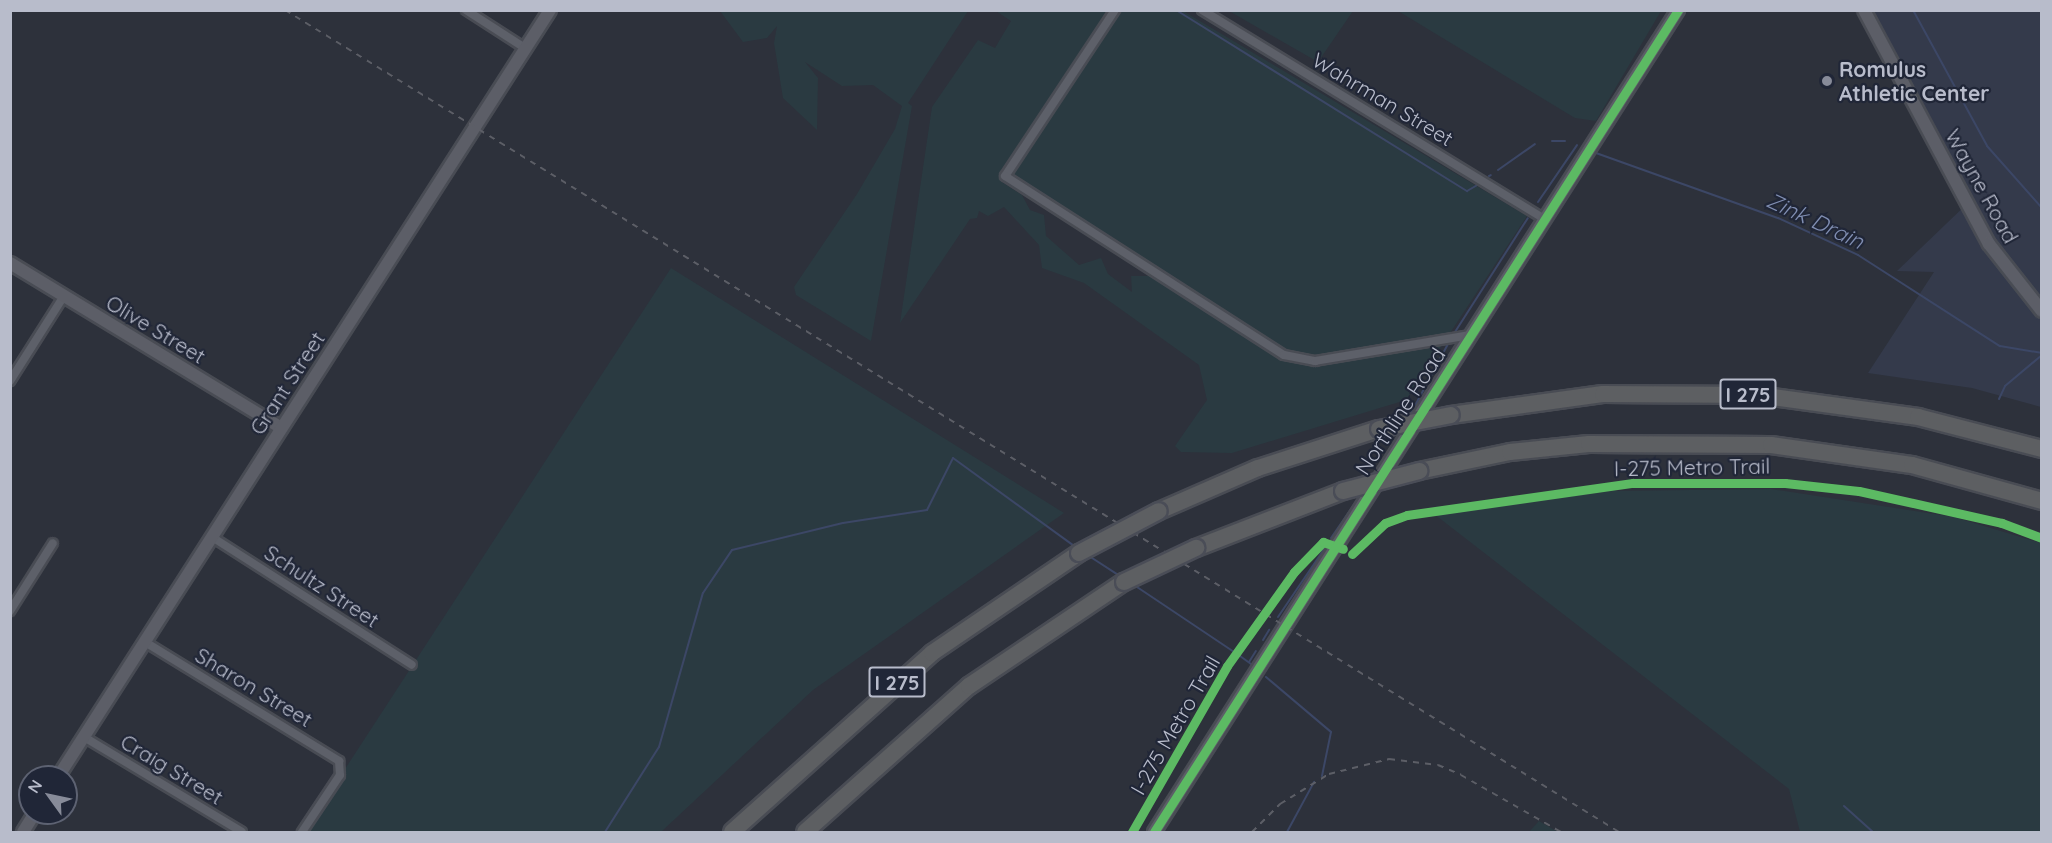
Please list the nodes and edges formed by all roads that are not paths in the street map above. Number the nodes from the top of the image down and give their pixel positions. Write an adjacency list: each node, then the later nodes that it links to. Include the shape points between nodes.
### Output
1 (466, 10): 7 (street)
2 (549, 10): 7 (street, Grant Street)
3 (1115, 10): 12 (street, via 1005,176 1284,354 1315,361)
4 (1202, 10): 8 (street, Wahrman Street)
5 (1678, 10): 8 (street, Northline Road)
6 (1864, 10): 11 (street, Wayne Road, via 1989,244)
7 (525, 48): 14 (street, Grant Street)
8 (1545, 219): 12 (street, Northline Road)
9 (10, 263): 10 (street, Olive Street)
10 (64, 296): 13 (street); 14 (street, Olive Street)
11 (2042, 311)
12 (1471, 335): 28 (street, Northline Road)
13 (10, 381)
14 (281, 428): 17 (street, Grant Street)
15 (2042, 449): 26 (highway, I 275, bridge, via 1908,415 1758,395 1603,394 1379,429 1257,468 1159,511 1079,553 932,653)
16 (2042, 501): 27 (highway, I 275, bridge, via 1912,465 1772,445 1589,444 1501,453 1343,491 1196,548 1124,582 969,686)
17 (212, 537): 20 (street, Grant Street); 21 (street, Schultz Street)
18 (53, 543): 19 (street)
19 (10, 611)
20 (145, 642): 22 (street, Grant Street); 25 (street, Sharon Street, via 335,757 341,766)
21 (412, 665)
22 (84, 736): 23 (street, Grant Street); 24 (street, Craig Street)
23 (66, 765)
24 (242, 832)
25 (302, 832)
26 (732, 832)
27 (805, 832)
28 (1154, 832)

